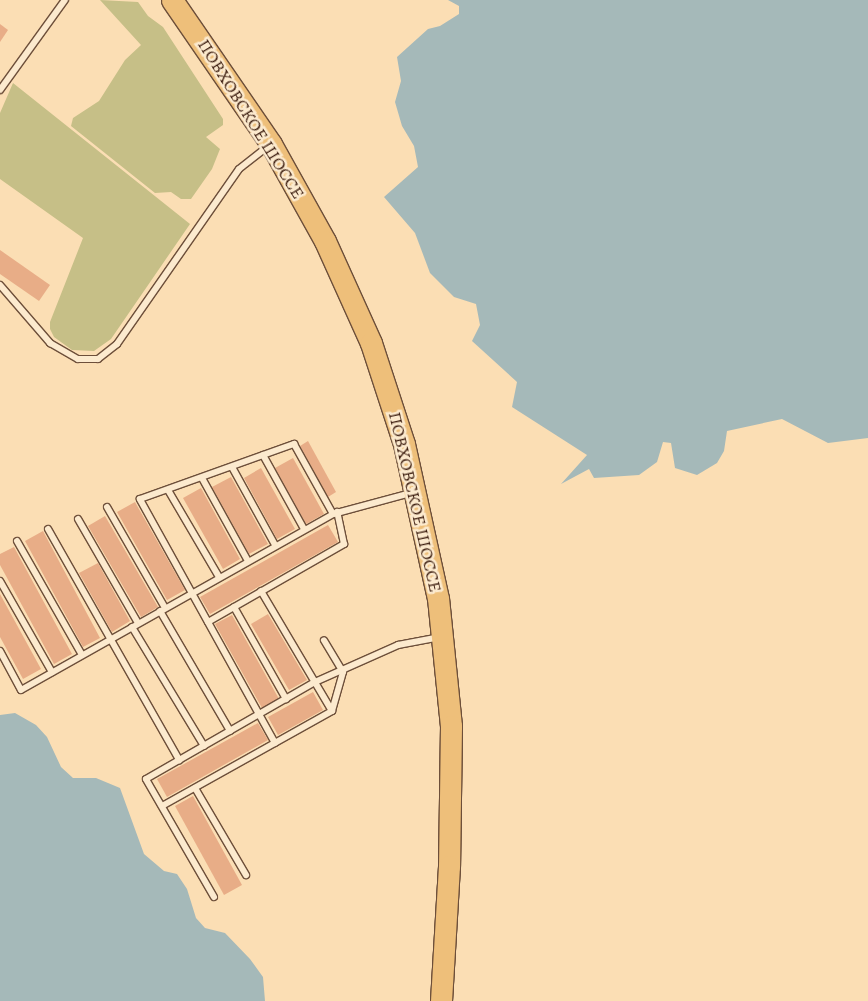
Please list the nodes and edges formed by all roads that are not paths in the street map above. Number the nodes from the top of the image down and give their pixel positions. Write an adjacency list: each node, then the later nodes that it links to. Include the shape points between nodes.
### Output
1 (65, 0): 3 (lane)
2 (172, 0): 4 (main road, ПОВХОВСКОЕ ШОССЕ)
3 (1, 84)
4 (271, 144): 5 (lane, via 239,169 117,344 98,359 78,359 50,343); 10 (main road, ПОВХОВСКОЕ ШОССЕ, via 325,241 367,334 393,405)
5 (0, 285)
6 (263, 456): 7 (lane); 12 (lane, via 294,444); 15 (lane)
7 (232, 467): 8 (lane); 17 (lane)
8 (202, 478): 9 (lane); 18 (lane)
9 (168, 490): 19 (lane); 22 (lane, via 140,499)
10 (417, 492): 12 (lane); 27 (main road, ПОВХОВСКОЕ ШОССЕ)
11 (107, 507): 24 (lane)
12 (335, 513): 15 (lane); 21 (lane, via 344,544)
13 (78, 518): 26 (lane)
14 (48, 529): 28 (lane)
15 (304, 529): 17 (lane)
16 (17, 541): 31 (lane)
17 (275, 545): 18 (lane)
18 (248, 561): 19 (lane)
19 (219, 577): 22 (lane)
20 (0, 581): 32 (lane)
21 (261, 591): 23 (lane); 34 (lane)
22 (192, 593): 24 (lane); 25 (lane)
23 (234, 607): 25 (lane); 35 (lane)
24 (163, 609): 26 (lane); 38 (lane)
25 (208, 622): 37 (lane)
26 (135, 625): 28 (lane); 40 (lane)
27 (444, 636): 33 (lane, via 398,646); 46 (main road, ПОВХОВСКОЕ ШОССЕ, via 452,769)
28 (110, 639): 31 (lane); 41 (lane)
29 (324, 640): 33 (lane)
30 (0, 651): 32 (lane, via 21,690)
31 (82, 655): 32 (lane)
32 (52, 672)
33 (343, 672): 34 (lane); 36 (lane)
34 (315, 682): 35 (lane); 36 (lane)
35 (286, 699): 37 (lane)
36 (332, 711): 39 (lane)
37 (259, 714): 38 (lane); 39 (lane)
38 (230, 731): 40 (lane)
39 (275, 743): 42 (lane)
40 (204, 746): 41 (lane)
41 (179, 760): 43 (lane, via 146,779)
42 (195, 788): 43 (lane); 44 (lane)
43 (162, 806): 45 (lane)
44 (246, 875)
45 (214, 897)
46 (441, 1001)

